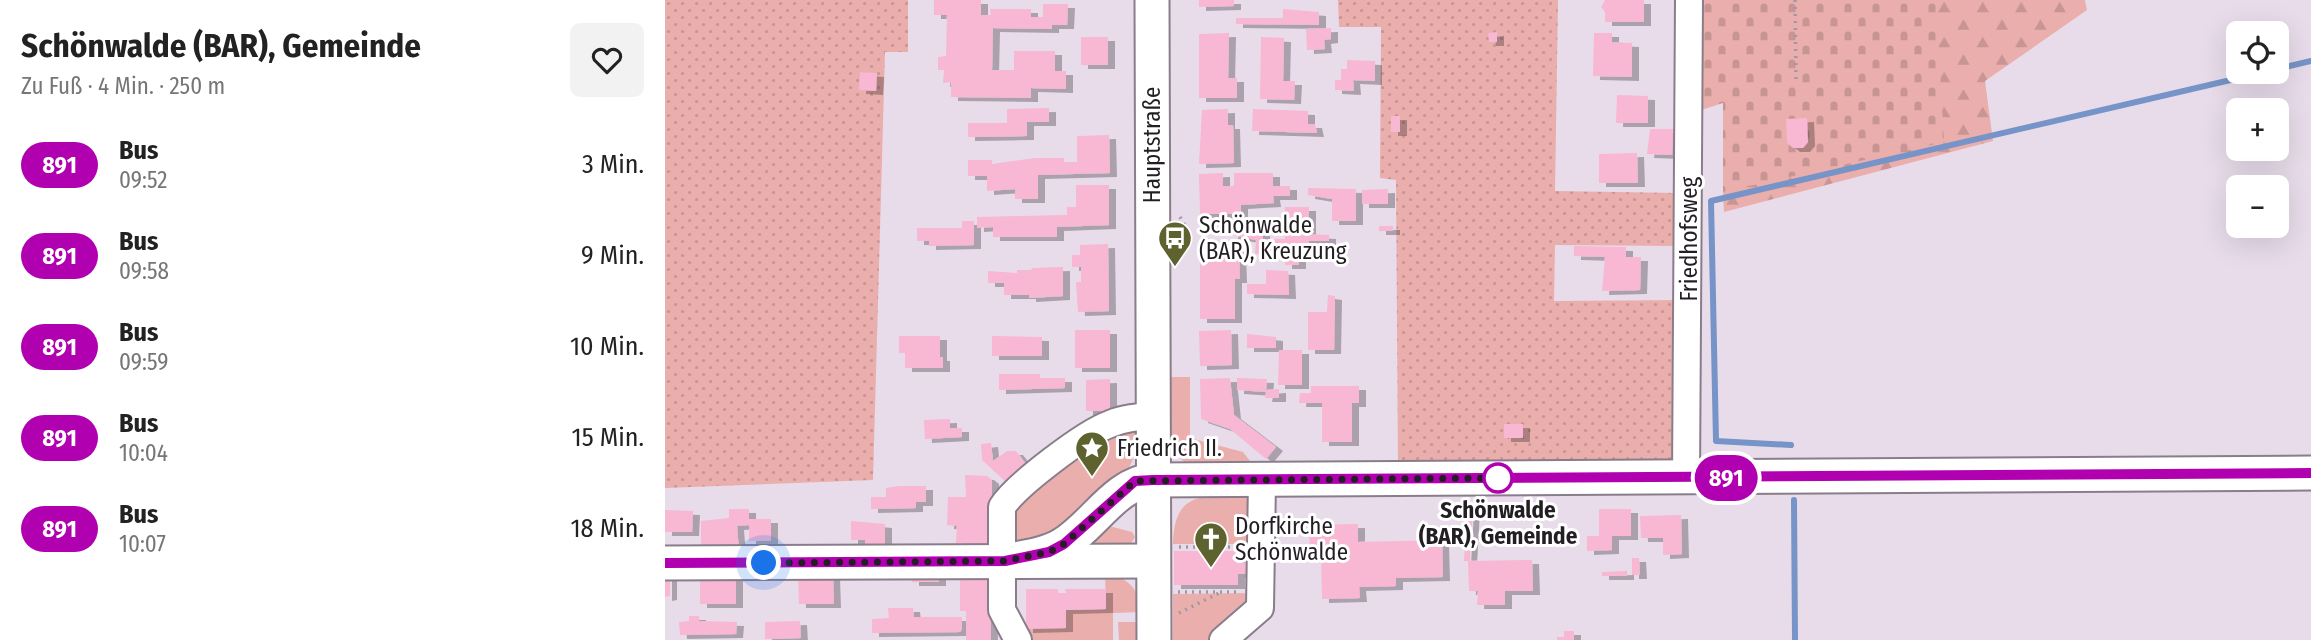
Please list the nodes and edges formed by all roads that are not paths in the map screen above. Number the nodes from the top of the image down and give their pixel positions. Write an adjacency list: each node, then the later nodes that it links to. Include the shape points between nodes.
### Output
1 (1152, 0): 3 (main road, Hauptstraße)
2 (1689, 0): 5 (street, Friedhofsweg)
3 (1153, 416): 6 (main road, Hauptstraße); 10 (street, via 1129,418 1097,430 1007,499 1002,507)
4 (2311, 472): 5 (main road)
5 (1686, 478): 7 (main road)
6 (1153, 480): 7 (main road); 8 (main road, via 1135,481); 9 (main road, Hauptstraße)
7 (1262, 480): 14 (street, via 1260,608)
8 (1095, 517): 9 (main road, via 1128,519); 10 (main road, via 1056,548)
9 (1159, 549): 10 (main road); 12 (main road, Hauptstraße)
10 (1003, 561): 11 (main road); 13 (street, via 1002,610)
11 (665, 563)
12 (1163, 629)
13 (1018, 640)
14 (1223, 640)

